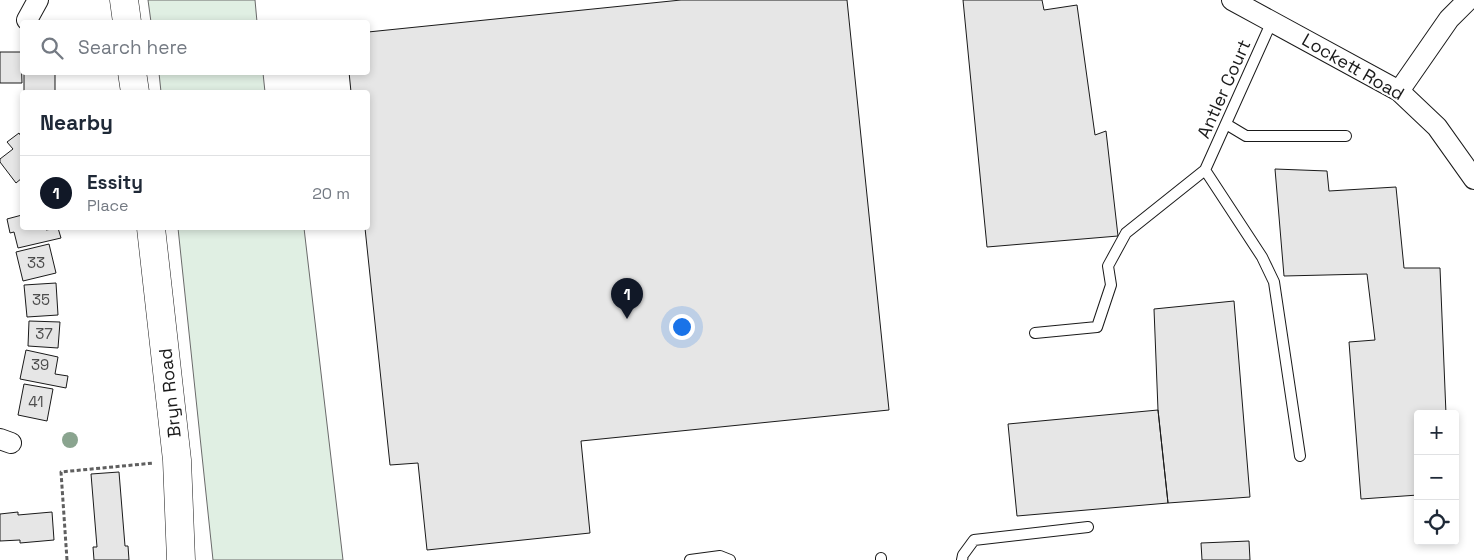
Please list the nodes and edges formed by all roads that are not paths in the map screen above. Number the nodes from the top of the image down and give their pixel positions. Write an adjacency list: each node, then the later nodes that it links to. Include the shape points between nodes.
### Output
1 (37, 0): 5 (street)
2 (124, 0): 6 (main road)
3 (1232, 0): 7 (street, Lockett Road)
4 (1468, 0): 10 (street, via 1449,19)
5 (27, 20)
6 (127, 20)
7 (1272, 21): 10 (street, Lockett Road); 11 (lane, Antler Court)
8 (132, 75): 9 (main road)
9 (135, 90)
10 (1399, 91): 14 (street, Lockett Road, via 1438,127)
11 (1226, 124): 12 (lane, via 1246,136); 13 (lane, Antler Court)
12 (1346, 136)
13 (1205, 170): 16 (lane, Antler Court, via 1126,233 1108,266 1111,284 1097,327); 17 (lane, via 1274,282)
14 (1474, 179)
15 (151, 230): 19 (main road, Bryn Road, via 177,460)
16 (1035, 333)
17 (1300, 456)
18 (1088, 527): 22 (lane, via 974,540)
19 (181, 560)
20 (690, 560): 21 (lane, via 720,556)
21 (730, 560)
22 (962, 560)

